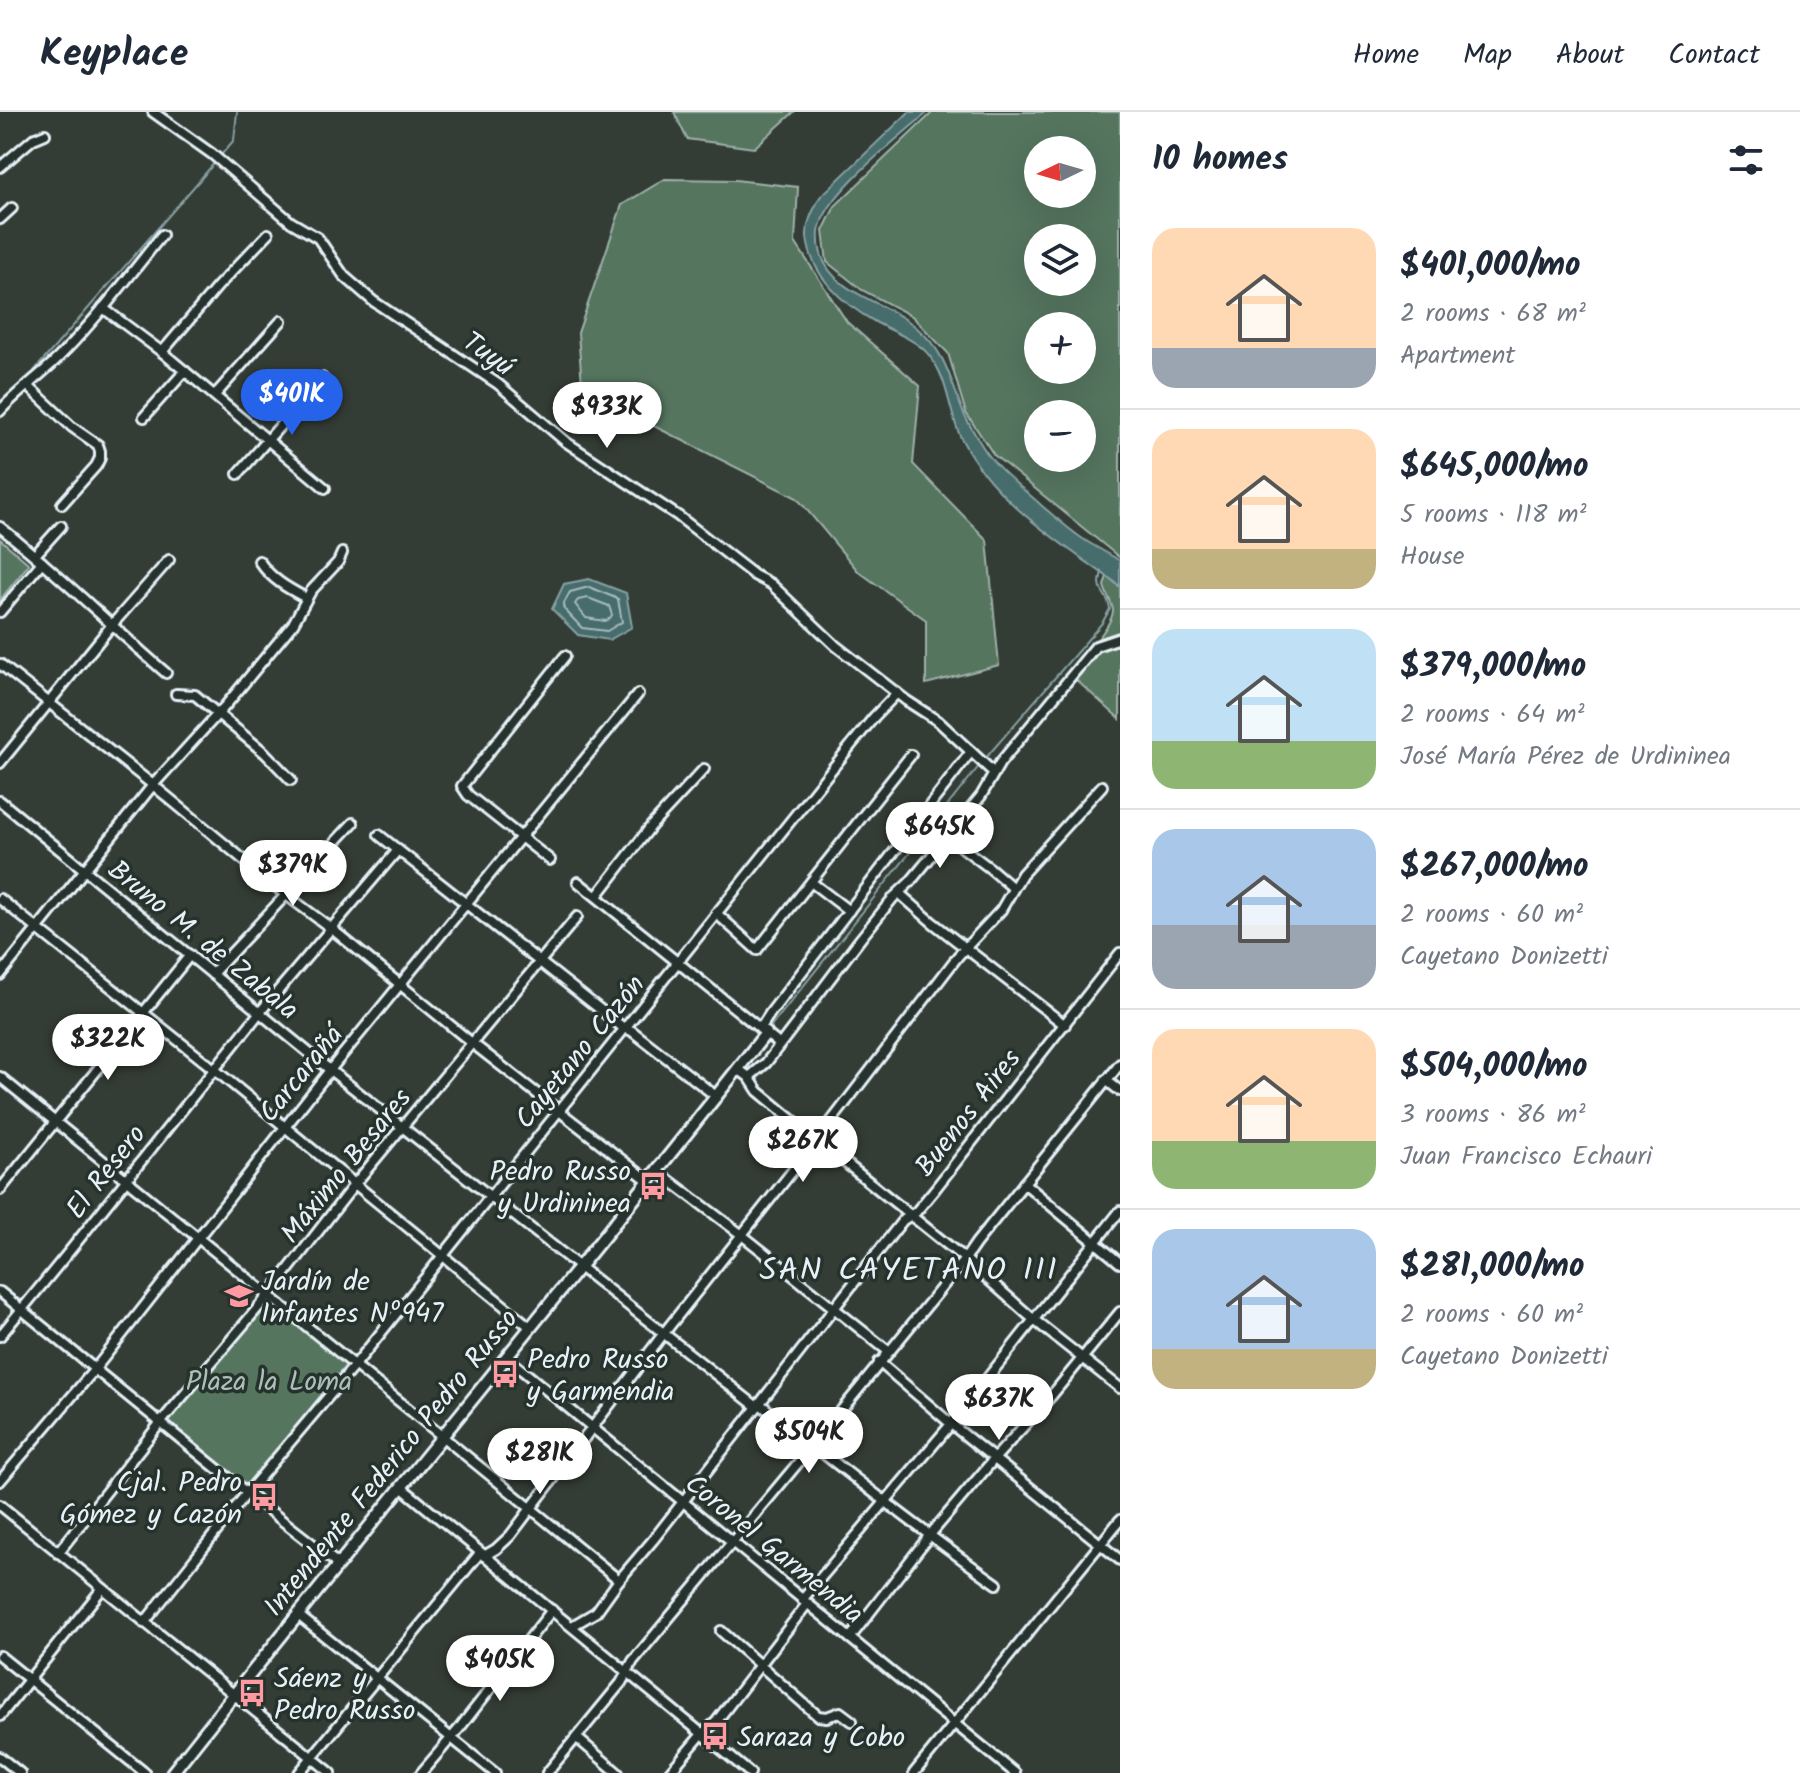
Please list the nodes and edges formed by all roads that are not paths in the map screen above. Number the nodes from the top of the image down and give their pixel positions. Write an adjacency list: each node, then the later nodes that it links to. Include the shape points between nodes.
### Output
1 (153, 112): 34 (street, Tuyú, via 318,238 344,276 373,301 498,384 566,442 771,584 836,646)
2 (45, 134): 3 (street)
3 (0, 167)
4 (12, 208): 5 (street)
5 (0, 219)
6 (268, 234): 10 (street)
7 (162, 235): 8 (street)
8 (103, 308): 10 (street); 13 (street)
9 (281, 321): 14 (street)
10 (162, 352): 11 (street)
11 (185, 371): 14 (street); 16 (street)
12 (322, 378): 17 (street)
13 (28, 386): 15 (street); 20 (street, via 100,451 96,466)
14 (215, 395): 17 (street)
15 (0, 411)
16 (144, 417)
17 (268, 440): 18 (street); 19 (street)
18 (238, 474)
19 (325, 488)
20 (62, 504)
21 (61, 526): 24 (street)
22 (0, 527): 24 (street)
23 (342, 553): 27 (street)
24 (39, 558): 28 (street); 29 (street)
25 (169, 560): 29 (street)
26 (259, 561): 27 (street, via 270,576)
27 (306, 598): 38 (street, via 293,624)
28 (0, 612)
29 (111, 626): 33 (street); 37 (street)
30 (1120, 638): 42 (street, via 1096,646 1000,763)
31 (565, 656): 51 (street, via 462,786)
32 (0, 664): 37 (street)
33 (166, 673)
34 (897, 693): 39 (street, Tuyú, via 938,721); 64 (street, Cayetano Cazón)
35 (176, 694): 38 (street, via 195,695)
36 (638, 694): 51 (street, Carcarañá)
37 (49, 704): 41 (street); 45 (street)
38 (218, 714): 44 (street); 45 (street)
39 (970, 753): 42 (street, Tuyú); 63 (street)
40 (911, 755): 56 (street)
41 (0, 763)
42 (986, 766): 50 (street, via 981,796)
43 (704, 769): 60 (street)
44 (291, 780)
45 (153, 785): 54 (street); 59 (street)
46 (1102, 786): 57 (street)
47 (0, 801): 54 (street, Bruno M. de Zabala)
48 (353, 823): 59 (street)
49 (379, 835): 52 (street)
50 (947, 836): 57 (street); 58 (street)
51 (521, 837): 53 (street); 62 (street, Carcarañá)
52 (398, 850): 62 (street); 67 (street, El Resero)
53 (550, 860)
54 (85, 871): 66 (street); 70 (street, Bruno M. de Zabala)
55 (578, 882): 60 (street)
56 (811, 882): 63 (street); 64 (street, via 757,950)
57 (1013, 888): 68 (street, via 1001,910)
58 (899, 893): 68 (street); 82 (street)
59 (285, 894): 67 (street); 73 (street)
60 (597, 896): 72 (street)
61 (0, 899): 66 (street)
62 (467, 904): 71 (street); 75 (street, Carcarañá)
63 (849, 911): 80 (street)
64 (716, 913): 72 (street, Cayetano Cazón)
65 (577, 917): 71 (street, Máximo Besares)
66 (38, 929): 74 (street); 77 (street)
67 (332, 929): 75 (street); 76 (street, El Resero)
68 (965, 948): 78 (street); 96 (street)
69 (1120, 953): 78 (street, Buenos Aires)
70 (190, 955): 73 (street, Bruno M. de Zabala); 77 (street)
71 (540, 962): 79 (street); 81 (street, Máximo Besares)
72 (678, 962): 79 (street, Cayetano Cazón); 80 (street)
73 (212, 974): 76 (street, Bruno M. de Zabala)
74 (0, 975)
75 (400, 985): 81 (street); 86 (street, Carcarañá)
76 (260, 1012): 84 (street, El Resero); 86 (street, Bruno M. de Zabala)
77 (144, 1013): 84 (street); 93 (street)
78 (1065, 1025): 105 (street, Buenos Aires)
79 (625, 1028): 91 (street); 92 (street, Cayetano Cazón)
80 (763, 1031): 82 (street); 85 (street, Intendente Federico Pedro Russo)
81 (472, 1043): 92 (street); 95 (street, Máximo Besares)
82 (779, 1044): 88 (street)
83 (1120, 1064): 89 (street)
84 (214, 1069): 94 (street); 98 (street, El Resero)
85 (738, 1069): 88 (street); 91 (street, Intendente Federico Pedro Russo)
86 (330, 1070): 94 (street, Carcarañá); 95 (street, Bruno M. de Zabala)
87 (0, 1077): 93 (street)
88 (749, 1077): 96 (street, via 758,1091)
89 (1106, 1080): 90 (street); 100 (street)
90 (1120, 1091)
91 (717, 1097): 97 (street, Intendente Federico Pedro Russo)
92 (559, 1111): 99 (street); 103 (street, Cayetano Cazón)
93 (55, 1121): 98 (street); 102 (street)
94 (284, 1127): 101 (street); 107 (street, Carcarañá)
95 (403, 1127): 101 (street, Máximo Besares); 103 (street, Bruno M. de Zabala)
96 (817, 1140): 105 (street); 106 (street)
97 (657, 1171): 99 (street, Intendente Federico Pedro Russo); 106 (street)
98 (126, 1180): 107 (street); 116 (street, El Resero)
99 (649, 1181): 112 (street, Intendente Federico Pedro Russo)
100 (1024, 1183): 108 (street); 110 (street)
101 (354, 1185): 109 (street); 114 (street, Máximo Besares)
102 (1, 1186)
103 (490, 1197): 109 (street, Cayetano Cazón); 112 (street, Bruno M. de Zabala)
104 (1120, 1211): 108 (street)
105 (911, 1215): 110 (street); 115 (street, Buenos Aires)
106 (742, 1235): 115 (street); 120 (street)
107 (197, 1238): 114 (street); 127 (street, Carcarañá)
108 (1094, 1243): 111 (street); 118 (street)
109 (441, 1257): 119 (street); 126 (street, Cayetano Cazón)
110 (965, 1259): 118 (street); 122 (street)
111 (1120, 1263)
112 (580, 1268): 119 (street, Intendente Federico Pedro Russo); 120 (street, Bruno M. de Zabala)
113 (0, 1292): 116 (street)
114 (268, 1296): 126 (street); 130 (street, Máximo Besares)
115 (835, 1308): 122 (street); 129 (street, Buenos Aires)
116 (21, 1310): 121 (street, El Resero); 127 (street)
117 (1120, 1312): 124 (street)
118 (1033, 1319): 124 (street); 131 (street)
119 (530, 1327): 123 (street, Intendente Federico Pedro Russo)
120 (664, 1333): 129 (street, Bruno M. de Zabala); 132 (street)
121 (0, 1336)
122 (888, 1351): 125 (street)
123 (506, 1357): 132 (street, Coronel Garmendia); 133 (street, Intendente Federico Pedro Russo)
124 (1082, 1357): 128 (street); 135 (street)
125 (879, 1362): 131 (street); 134 (street)
126 (355, 1365): 133 (street); 138 (street, Cayetano Cazón)
127 (95, 1369): 130 (street); 136 (street, Carcarañá)
128 (1120, 1388)
129 (758, 1406): 134 (street); 139 (street, Buenos Aires)
130 (161, 1422): 138 (street); 147 (street, Máximo Besares)
131 (951, 1424): 135 (street); 140 (street)
132 (593, 1428): 139 (street, Coronel Garmendia); 142 (street)
133 (441, 1437): 137 (street, Intendente Federico Pedro Russo); 142 (street)
134 (813, 1445): 140 (street); 145 (street)
135 (994, 1459): 144 (street); 146 (street)
136 (0, 1481)
137 (401, 1487): 148 (street); 150 (street, Intendente Federico Pedro Russo)
138 (247, 1493): 150 (street); 157 (street, Cayetano Cazón)
139 (683, 1500): 145 (street, Coronel Garmendia); 151 (street, Buenos Aires)
140 (885, 1500): 144 (street); 154 (street)
141 (0, 1505): 147 (street)
142 (531, 1510): 148 (street, via 502,1544); 151 (street)
143 (1120, 1520): 146 (street)
144 (929, 1536): 152 (street); 160 (street)
145 (733, 1542): 154 (street, Coronel Garmendia); 163 (street)
146 (1100, 1544): 149 (street); 169 (street)
147 (58, 1553): 153 (street)
148 (482, 1554): 155 (street); 164 (street)
149 (1120, 1560)
150 (338, 1564): 156 (street, Intendente Federico Pedro Russo)
151 (619, 1580): 158 (street, Buenos Aires, via 596,1612)
152 (997, 1584)
153 (102, 1589): 157 (street); 165 (street)
154 (804, 1602): 160 (street, Coronel Garmendia); 162 (street)
155 (552, 1610): 158 (street); 171 (street)
156 (298, 1615): 164 (street); 166 (street, Intendente Federico Pedro Russo)
157 (144, 1623): 166 (street)
158 (572, 1626): 163 (street)
159 (721, 1631): 162 (street)
160 (850, 1638): 169 (street, Coronel Garmendia)
161 (0, 1656): 165 (street)
162 (760, 1666): 168 (street, via 818,1716 840,1712); 170 (street)
163 (627, 1673): 170 (street); 172 (street)
164 (377, 1679): 171 (street); 174 (street)
165 (30, 1680): 167 (street); 176 (street)
166 (233, 1695): 174 (street); 177 (street, Intendente Federico Pedro Russo)
167 (0, 1716)
168 (852, 1721)
169 (955, 1722): 186 (street); 187 (street, Coronel Garmendia)
170 (702, 1734): 184 (street); 185 (street)
171 (451, 1737): 180 (street); 181 (street)
172 (577, 1738): 182 (street); 183 (street)
173 (0, 1757): 175 (street)
174 (312, 1757): 178 (street); 179 (street)
175 (20, 1773)
176 (145, 1773)
177 (172, 1773)
178 (299, 1773)
179 (331, 1773)
180 (421, 1773)
181 (495, 1773)
182 (547, 1773)
183 (618, 1773)
184 (669, 1773)
185 (750, 1773)
186 (914, 1773)
187 (1015, 1773)

